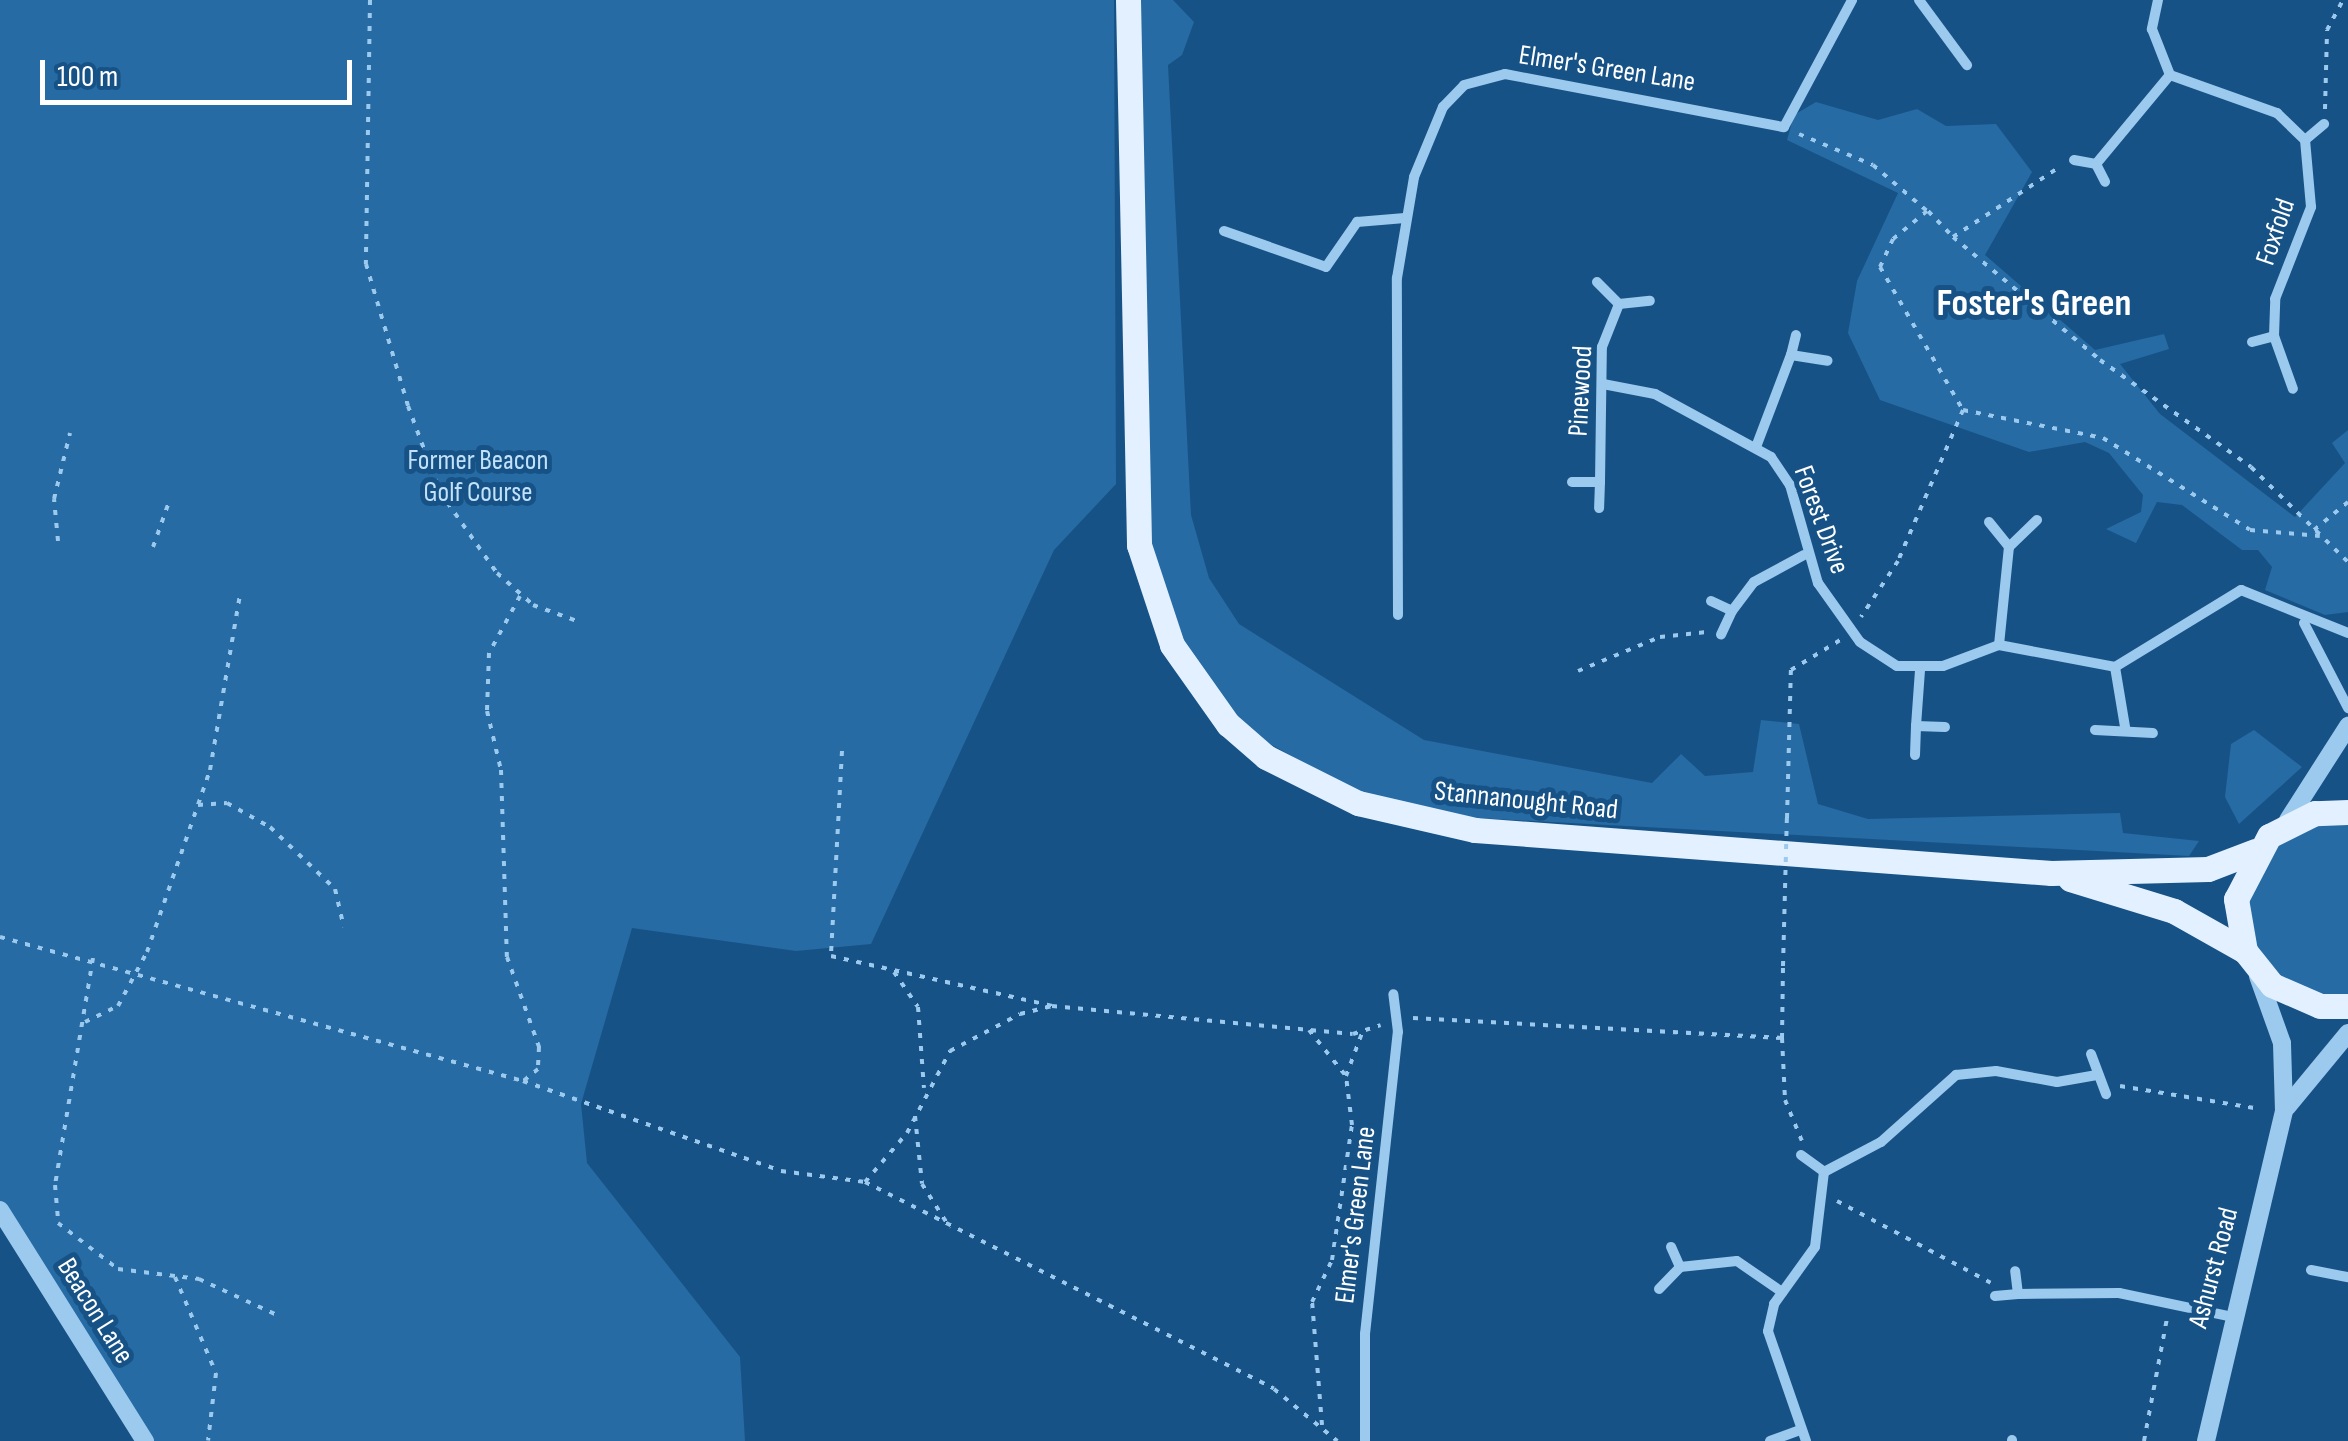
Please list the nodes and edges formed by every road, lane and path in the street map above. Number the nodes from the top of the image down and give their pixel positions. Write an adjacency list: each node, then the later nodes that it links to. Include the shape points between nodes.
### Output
1 (370, 0): 47 (path, via 369,284 440,492)
2 (1128, 0): 73 (main road, Stannanought Road, via 1138,545 1172,644 1228,724 1266,757 1358,804 1475,830)
3 (1852, 0): 10 (street)
4 (1919, 0): 7 (street)
5 (2158, 0): 8 (street, via 2152,29)
6 (2342, 0): 9 (path, via 2327,30)
7 (1967, 65)
8 (2170, 75): 11 (street, via 2277,113); 13 (street)
9 (2324, 124): 11 (street)
10 (1780, 126): 15 (path, via 1873,165); 16 (street, Elmer's Green Lane, via 1506,74 1479,77 1454,94 1429,132)
11 (2305, 140): 23 (street, Foxfold, via 2312,207 2275,299)
12 (2074, 160): 13 (street); 18 (path)
13 (2096, 164): 14 (street)
14 (2105, 182)
15 (1928, 210): 18 (path); 29 (path, via 1893,239 1880,267)
16 (1405, 218): 17 (street, via 1357,222 1326,267); 50 (street, Elmer's Green Lane)
17 (1224, 231)
18 (1953, 236): 39 (path, via 2100,360 2251,467)
19 (1597, 282): 21 (street)
20 (1650, 301): 21 (street)
21 (1619, 304): 27 (street, Pinewood, via 1602,347)
22 (1796, 335): 25 (street)
23 (2274, 336): 24 (street); 28 (street, Foxfold)
24 (2252, 342)
25 (1791, 355): 26 (street); 31 (street)
26 (1828, 361)
27 (1603, 384): 31 (street, Forest Drive, via 1655,394); 33 (street, Pinewood)
28 (2294, 389)
29 (1963, 410): 40 (path, via 2103,438 2250,530); 53 (path, via 1898,562)
30 (70, 433): 41 (path, via 55,490)
31 (1756, 447): 44 (street, Forest Drive, via 1790,485)
32 (1572, 482): 33 (street)
33 (1600, 482): 36 (street, Pinewood)
34 (170, 499): 42 (path)
35 (2348, 502): 39 (path)
36 (1599, 508)
37 (2037, 520): 43 (street)
38 (1988, 522): 43 (street)
39 (2314, 530): 40 (path)
40 (2320, 536): 45 (path)
41 (58, 541)
42 (153, 546)
43 (2009, 546): 56 (street)
44 (1804, 554): 49 (street, via 1754,582); 53 (street, Forest Drive)
45 (2348, 562)
46 (240, 595): 69 (path)
47 (520, 596): 51 (path); 91 (path, via 488,654 487,711 502,770 506,958 540,1053 540,1063)
48 (1711, 601): 49 (street)
49 (1732, 611): 55 (street)
50 (1398, 615)
51 (580, 622)
52 (2304, 622): 54 (street); 57 (street, via 2260,594 2225,594); 60 (street)
53 (1852, 631): 58 (street, Forest Drive, via 1877,656); 88 (path, bridge, via 1808,668 1791,670)
54 (2348, 633)
55 (1721, 635): 59 (path, via 1660,637)
56 (1999, 645): 57 (street); 58 (street)
57 (2116, 667): 64 (street)
58 (1920, 670): 61 (street)
59 (1578, 671)
60 (2348, 708)
61 (1916, 726): 63 (street); 68 (street)
62 (2348, 726): 71 (street, via 2327,772)
63 (1946, 727)
64 (2125, 727): 65 (street); 66 (street)
65 (2095, 730)
66 (2154, 733)
67 (842, 751): 79 (path, via 831,956)
68 (1914, 755)
69 (198, 806): 74 (path, via 227,803 270,827 335,889); 78 (path)
70 (2348, 812): 71 (main road)
71 (2284, 824): 72 (main road)
72 (2255, 851): 73 (main road, Stannanought Road, via 2208,869); 77 (main road, via 2236,900)
73 (2051, 872): 77 (main road, Stannanought Road, via 2174,911)
74 (344, 926)
75 (0, 938): 76 (path)
76 (93, 956): 78 (path); 84 (path)
77 (2249, 958): 82 (main road, Stannanought Road, via 2294,999); 96 (street, Ashurst Road, via 2282,1043)
78 (139, 970): 84 (path, via 112,1013); 91 (path)
79 (892, 970): 81 (path); 93 (path, via 918,1006)
80 (1392, 994): 83 (street, Elmer's Green Lane)
81 (1052, 1006): 85 (path); 93 (path, via 969,1037)
82 (2348, 1006)
83 (1396, 1016): 86 (path); 88 (path); 121 (street, Elmer's Green Lane, via 1365,1334)
84 (86, 1022): 107 (path, via 55,1185 58,1223 106,1263)
85 (1308, 1030): 86 (path); 90 (path)
86 (1362, 1033): 90 (path)
87 (2348, 1033): 96 (street, Ashurst Road)
88 (1782, 1038): 97 (path)
89 (2091, 1054): 92 (street)
90 (1346, 1076): 116 (path, via 1349,1154 1332,1260 1312,1314)
91 (523, 1082): 99 (path, via 781,1172)
92 (2101, 1084): 94 (path); 98 (street, via 1996,1070 1956,1075 1881,1142)
93 (924, 1088): 95 (path)
94 (2254, 1108)
95 (916, 1112): 99 (path); 102 (path, via 922,1184)
96 (2284, 1112): 115 (street, Ashurst Road)
97 (1801, 1155): 98 (street)
98 (1824, 1172): 100 (street)
99 (865, 1182): 102 (path)
100 (1822, 1192): 110 (street, via 1815,1246); 112 (path, via 1989,1277)
101 (0, 1210): 118 (street, Beacon Lane)
102 (953, 1231): 116 (path, via 1274,1389)
103 (1671, 1248): 104 (street)
104 (1680, 1266): 109 (street); 110 (street, via 1737,1261)
105 (2311, 1270): 108 (street)
106 (2016, 1271): 111 (street)
107 (176, 1276): 114 (path); 119 (path, via 216,1373)
108 (2348, 1277)
109 (1658, 1290)
110 (1782, 1292): 117 (street, via 1770,1316 1770,1347)
111 (2018, 1294): 112 (street); 113 (street, via 2060,1289)
112 (1995, 1296)
113 (2170, 1303): 115 (street); 123 (path)
114 (279, 1316)
115 (2228, 1316): 124 (street, Ashurst Road)
116 (1322, 1425): 120 (path)
117 (1803, 1436): 122 (street)
118 (145, 1441)
119 (208, 1441)
120 (1338, 1441)
121 (1365, 1441)
122 (1770, 1441)
123 (2144, 1441)
124 (2206, 1441)

